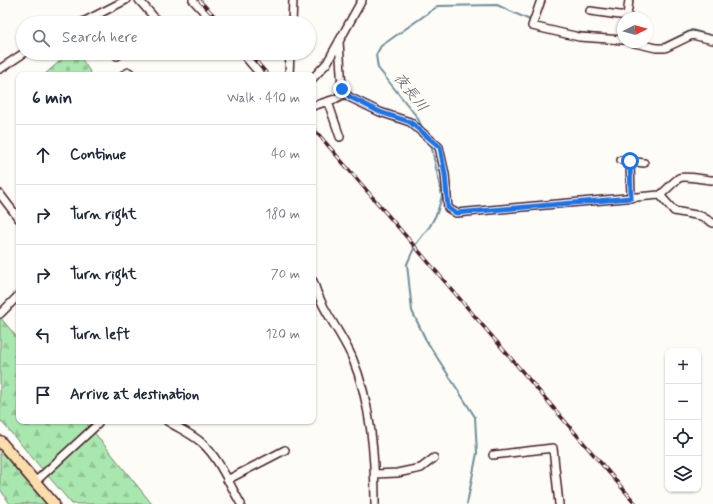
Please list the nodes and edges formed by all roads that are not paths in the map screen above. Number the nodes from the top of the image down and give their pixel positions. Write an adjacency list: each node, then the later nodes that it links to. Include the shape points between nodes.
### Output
1 (126, 0): 11 (street)
2 (139, 0): 12 (street)
3 (193, 0): 13 (street)
4 (293, 0): 14 (street)
5 (362, 0): 17 (street)
6 (541, 0): 15 (street, via 532,26 579,37)
7 (629, 0): 9 (street)
8 (590, 11): 10 (street)
9 (628, 12)
10 (617, 15)
11 (94, 16)
12 (152, 16)
13 (208, 16)
14 (292, 16)
15 (617, 40)
16 (713, 40): 18 (street, via 692,35 668,47)
17 (339, 41): 25 (street, via 327,63); 26 (street, via 342,89)
18 (653, 47)
19 (16, 58): 22 (street)
20 (248, 60): 23 (street)
21 (290, 60): 24 (street)
22 (0, 69)
23 (258, 72)
24 (289, 72)
25 (316, 75)
26 (346, 93): 27 (street); 36 (street, via 380,112 410,122 440,147 448,208 456,213)
27 (328, 102): 28 (street); 29 (street)
28 (316, 105)
29 (340, 137)
30 (621, 160): 31 (street)
31 (630, 161): 32 (street); 36 (street)
32 (644, 162)
33 (713, 180): 35 (street, via 699,180 688,176 679,178)
34 (0, 194): 37 (street)
35 (660, 196): 36 (street); 38 (street, via 674,211 701,216)
36 (631, 198)
37 (16, 214)
38 (713, 223)
39 (316, 288): 48 (street, via 328,316 345,341 353,359 373,440)
40 (16, 298): 41 (street)
41 (0, 314)
42 (98, 424): 50 (street)
43 (172, 424): 49 (street, via 202,442)
44 (0, 441): 50 (highway)
45 (285, 450): 49 (street)
46 (493, 455): 54 (street, via 553,448)
47 (434, 458): 48 (street, via 421,468)
48 (375, 474): 53 (street)
49 (226, 480): 52 (street)
50 (35, 482): 51 (highway)
51 (54, 504)
52 (241, 504)
53 (375, 504)
54 (559, 504)

